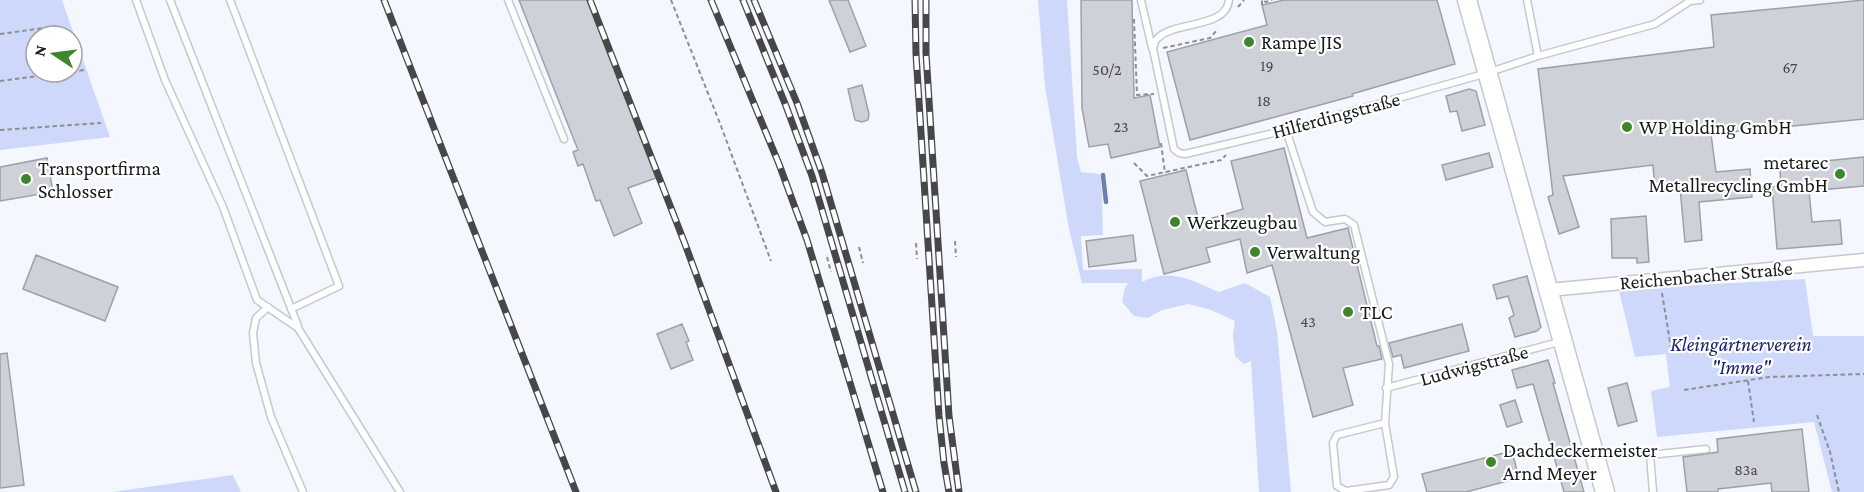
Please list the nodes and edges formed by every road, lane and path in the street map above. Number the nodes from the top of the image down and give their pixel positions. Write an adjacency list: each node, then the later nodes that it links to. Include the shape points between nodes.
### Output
1 (136, 0): 45 (lane, via 165,80 224,207 256,300)
2 (170, 0): 46 (lane)
3 (230, 0): 46 (lane, via 339,286)
4 (508, 0): 31 (lane)
5 (671, 0): 39 (path)
6 (1141, 0): 21 (lane)
7 (1238, 0): 13 (lane)
8 (1244, 0): 16 (path)
9 (1272, 0): 14 (path, via 1262,0)
10 (1467, 0): 23 (main road)
11 (1527, 0): 22 (lane)
12 (1700, 0): 22 (lane, Hilferdingstraße, via 1690,1 1655,24)
13 (1229, 2): 21 (lane, via 1223,13 1214,18 1156,39)
14 (1262, 5)
15 (1134, 10): 26 (path, via 1137,95)
16 (1232, 14)
17 (1224, 22): 20 (path, via 1210,38)
18 (24, 31): 19 (path)
19 (0, 34)
20 (1163, 48)
21 (1153, 49): 29 (lane, Hilferdingstraße, via 1174,149 1185,154)
22 (1538, 56): 23 (lane, Hilferdingstraße)
23 (1487, 73): 29 (lane, Hilferdingstraße); 44 (main road)
24 (24, 78): 25 (path)
25 (0, 81)
26 (1154, 94)
27 (101, 123): 28 (path)
28 (0, 130)
29 (1286, 130): 52 (lane, via 1313,212 1325,222 1346,219 1354,225 1389,364)
30 (1160, 135): 32 (path)
31 (564, 139)
32 (1165, 173)
33 (955, 241): 37 (path)
34 (916, 243): 38 (path)
35 (859, 247): 41 (path)
36 (827, 257): 42 (path)
37 (956, 257)
38 (917, 259)
39 (771, 261)
40 (1864, 261): 43 (street, Reichenbacher Straße)
41 (863, 263)
42 (831, 272)
43 (1660, 279): 44 (street, Reichenbacher Straße); 49 (path)
44 (1549, 290): 48 (main road)
45 (268, 307): 47 (lane); 58 (lane, via 256,318 256,363 271,417)
46 (291, 309): 47 (lane)
47 (298, 328): 59 (lane)
48 (1563, 341): 52 (lane, Ludwigstraße); 60 (main road)
49 (1671, 348)
50 (1864, 374): 51 (path)
51 (1748, 380): 53 (path); 55 (path)
52 (1386, 388): 56 (lane)
53 (1684, 390)
54 (1817, 415): 62 (path)
55 (1754, 422)
56 (1384, 423): 56 (lane, via 1337,435 1333,443 1337,486 1346,491 1389,485 1394,477)
57 (1706, 449): 61 (lane, via 1650,455)
58 (303, 492)
59 (400, 492)
60 (1605, 492)
61 (1653, 492)
62 (1839, 492)

